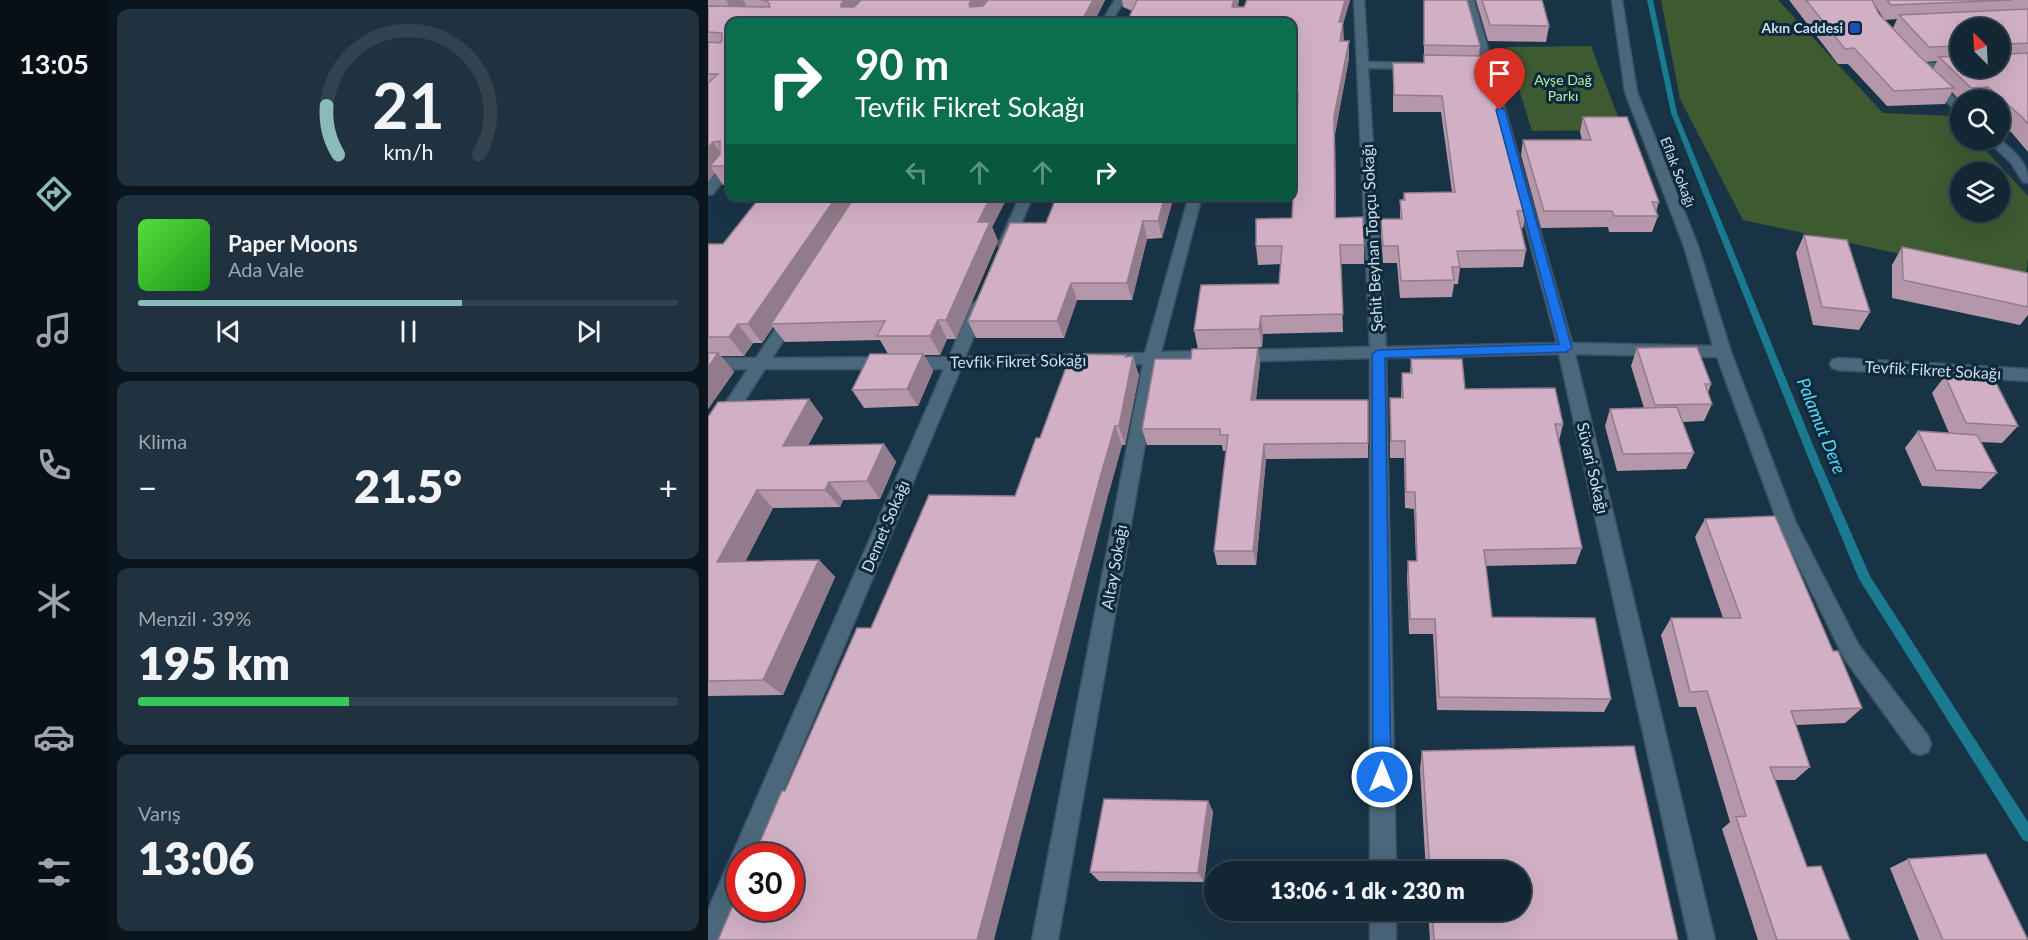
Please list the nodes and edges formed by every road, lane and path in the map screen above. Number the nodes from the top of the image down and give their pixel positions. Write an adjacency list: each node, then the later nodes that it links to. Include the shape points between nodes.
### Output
1 (1120, 0): 6 (street)
2 (1359, 0): 7 (street, Şehit Beyhan Topçu Sokağı)
3 (1469, 0): 22 (street, Süvari Sokağı, via 1483,67)
4 (1605, 0): 10 (street)
5 (1617, 0): 10 (street, Eflak Sokağı)
6 (1109, 18)
7 (1362, 65): 9 (street); 24 (street, Şehit Beyhan Topçu Sokağı)
8 (1950, 65): 11 (street, via 1912,63)
9 (1431, 66)
10 (1630, 83): 23 (street, Eflak Sokağı, via 1691,246)
11 (1950, 99)
12 (2007, 150): 13 (street)
13 (2022, 161): 15 (street)
14 (726, 170): 16 (street)
15 (2028, 179)
16 (708, 191)
17 (1024, 201): 19 (street)
18 (1195, 201): 25 (street, Altay Sokağı)
19 (1000, 259)
20 (986, 290): 26 (street, Demet Sokağı)
21 (799, 305): 28 (street)
22 (1566, 348): 23 (street, Tevfik Fikret Sokağı); 24 (street, Tevfik Fikret Sokağı); 40 (street, Süvari Sokağı)
23 (1723, 352): 32 (street, Eflak Sokağı, via 1787,524 1851,651)
24 (1378, 354): 25 (street, Tevfik Fikret Sokağı); 34 (street, Şehit Beyhan Topçu Sokağı)
25 (1152, 357): 26 (street, Tevfik Fikret Sokağı); 38 (street, Altay Sokağı)
26 (955, 363): 28 (street, Tevfik Fikret Sokağı); 33 (street, Demet Sokağı)
27 (708, 364): 28 (street, Tevfik Fikret Sokağı)
28 (760, 364): 31 (street)
29 (1838, 364): 30 (street, Tevfik Fikret Sokağı)
30 (2028, 375)
31 (708, 443)
32 (1920, 744)
33 (750, 843)
34 (1383, 861)
35 (726, 898): 37 (street)
36 (1383, 921): 39 (street)
37 (708, 940)
38 (1045, 940)
39 (1383, 940)
40 (1702, 940)

